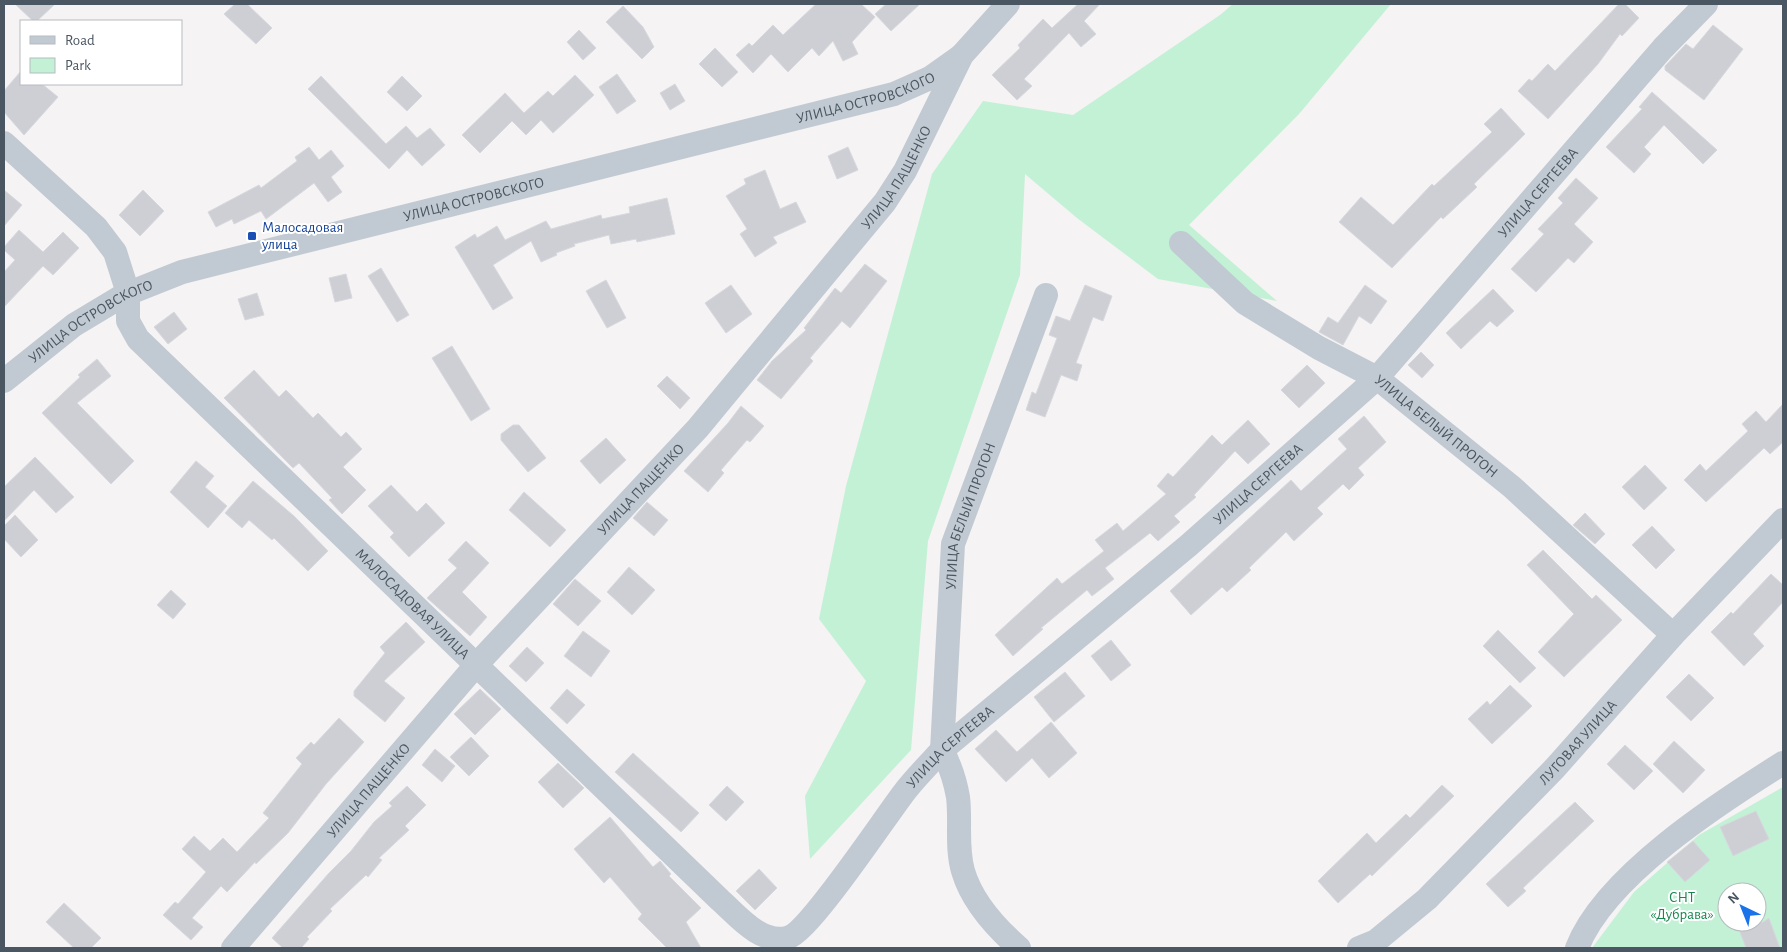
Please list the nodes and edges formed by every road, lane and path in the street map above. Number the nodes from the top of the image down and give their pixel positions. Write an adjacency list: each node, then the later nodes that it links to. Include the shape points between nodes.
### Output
1 (1008, 4): 3 (street, УЛИЦА ПАЩЕНКО)
2 (1706, 4): 8 (street, УЛИЦА СЕРГЕЕВА, via 1663,48)
3 (962, 55): 6 (street, УЛИЦА ОСТРОВСКОГО, via 930,78 894,94 235,258 182,272); 12 (street, УЛИЦА ПАЩЕНКО, via 905,172 886,202 698,428)
4 (4, 143): 6 (street, МАЛОСАДОВАЯ УЛИЦА, via 96,227 115,252)
5 (1180, 243): 8 (street, УЛИЦА БЕЛЫЙ ПРОГОН, via 1245,303 1319,348)
6 (128, 293): 9 (street, УЛИЦА ОСТРОВСКОГО, via 74,324); 12 (street, МАЛОСАДОВАЯ УЛИЦА, via 128,320 138,338)
7 (1046, 295): 13 (street, УЛИЦА БЕЛЫЙ ПРОГОН, via 954,544)
8 (1377, 378): 11 (street, УЛИЦА БЕЛЫЙ ПРОГОН, via 1512,487); 13 (street, УЛИЦА СЕРГЕЕВА, via 1189,545)
9 (4, 381)
10 (1783, 520): 11 (street, ЛУГОВАЯ УЛИЦА)
11 (1673, 635): 16 (street, ЛУГОВАЯ УЛИЦА, via 1555,768 1427,899)
12 (477, 664): 15 (street, МАЛОСАДОВАЯ УЛИЦА, via 744,921 761,935 774,939); 17 (street, УЛИЦА ПАЩЕНКО)
13 (942, 750): 15 (street, УЛИЦА СЕРГЕЕВА, via 907,788 826,900 801,929); 18 (street, via 952,772 958,798 963,870 977,902 996,928)
14 (1783, 763): 19 (street, via 1724,800 1667,844 1597,913)
15 (788, 938)
16 (1372, 946)
17 (234, 948)
18 (1019, 948)
19 (1577, 948)

